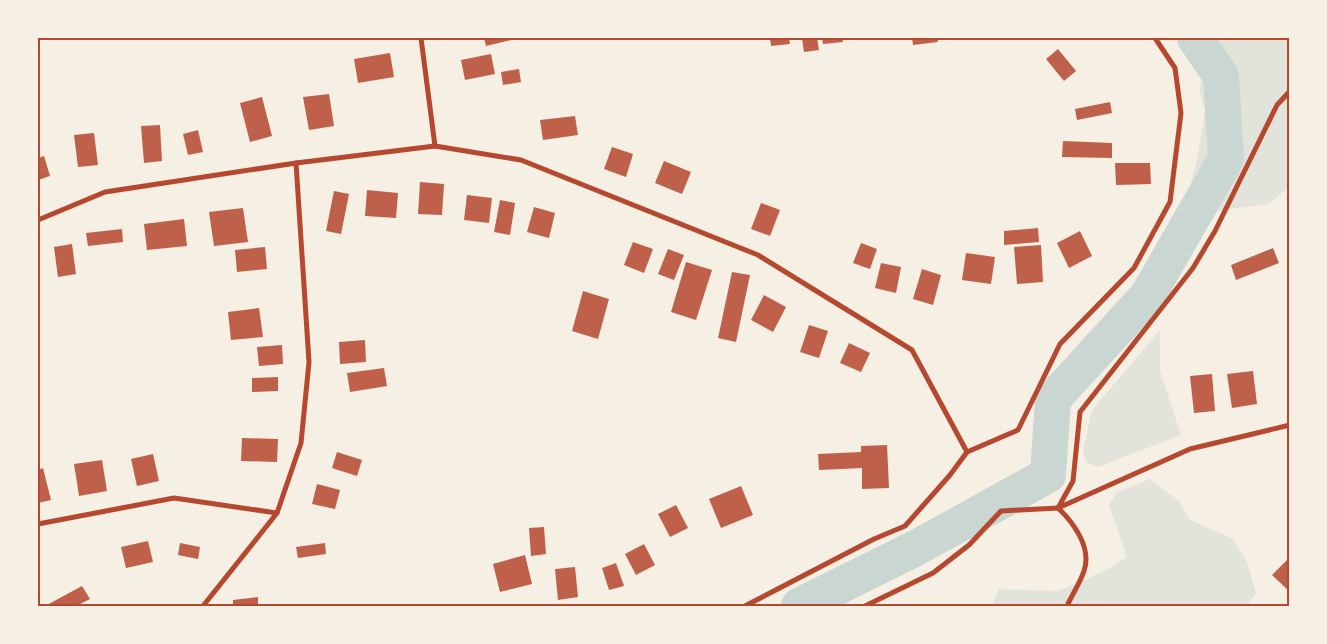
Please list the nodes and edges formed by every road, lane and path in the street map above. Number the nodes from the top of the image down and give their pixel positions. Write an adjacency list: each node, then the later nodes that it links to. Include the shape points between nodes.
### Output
1 (421, 38): 4 (street)
2 (1155, 38): 8 (street, via 1175,68 1181,113 1170,202 1134,268 1060,344 1018,430)
3 (1290, 91): 9 (street, via 1277,105 1215,231 1193,268 1080,412 1073,481)
4 (435, 146): 5 (street); 8 (street, via 521,160 758,255 912,350)
5 (296, 163): 6 (street, via 105,192); 10 (street, via 309,362 300,443)
6 (38, 220)
7 (1290, 425): 9 (street, via 1190,449)
8 (966, 452): 13 (street, via 905,526)
9 (1058, 508): 14 (street, via 1001,511 969,545 933,573); 15 (street, via 1071,520 1085,548 1085,569)
10 (277, 513): 11 (street, via 174,498); 12 (street)
11 (38, 524)
12 (204, 606)
13 (744, 606)
14 (865, 606)
15 (1067, 606)

